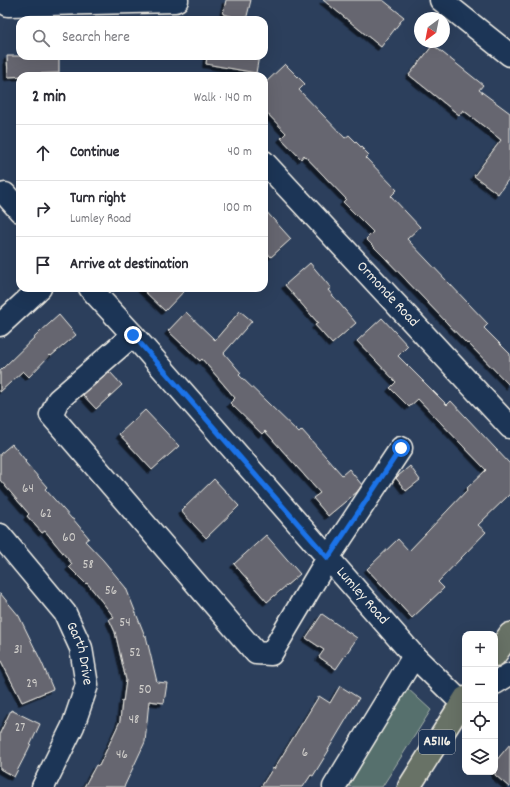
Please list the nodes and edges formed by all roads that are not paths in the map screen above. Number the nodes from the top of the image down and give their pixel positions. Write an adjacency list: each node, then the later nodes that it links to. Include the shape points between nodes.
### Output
1 (0, 0): 2 (street, via 8,5)
2 (177, 0)
3 (441, 0): 4 (street)
4 (510, 55)
5 (268, 166): 12 (street, Ormonde Road)
6 (5, 194): 7 (street)
7 (16, 206)
8 (36, 292): 10 (street)
9 (94, 292): 11 (street, Lumley Road)
10 (0, 324)
11 (133, 335): 15 (street, Lumley Road); 15 (street, via 58,400 51,416 256,653 271,654)
12 (510, 427)
13 (401, 448): 15 (street)
14 (0, 535): 23 (street, Garth Drive, via 65,613 81,648 87,685 73,726)
15 (328, 558): 18 (street, Lumley Road)
16 (510, 634): 17 (highway)
17 (498, 651)
18 (414, 656): 21 (street, Lumley Road); 24 (street)
19 (510, 674): 20 (street)
20 (498, 681)
21 (462, 698)
22 (462, 703): 25 (highway, A5116)
23 (43, 787)
24 (334, 787)
25 (409, 787)

